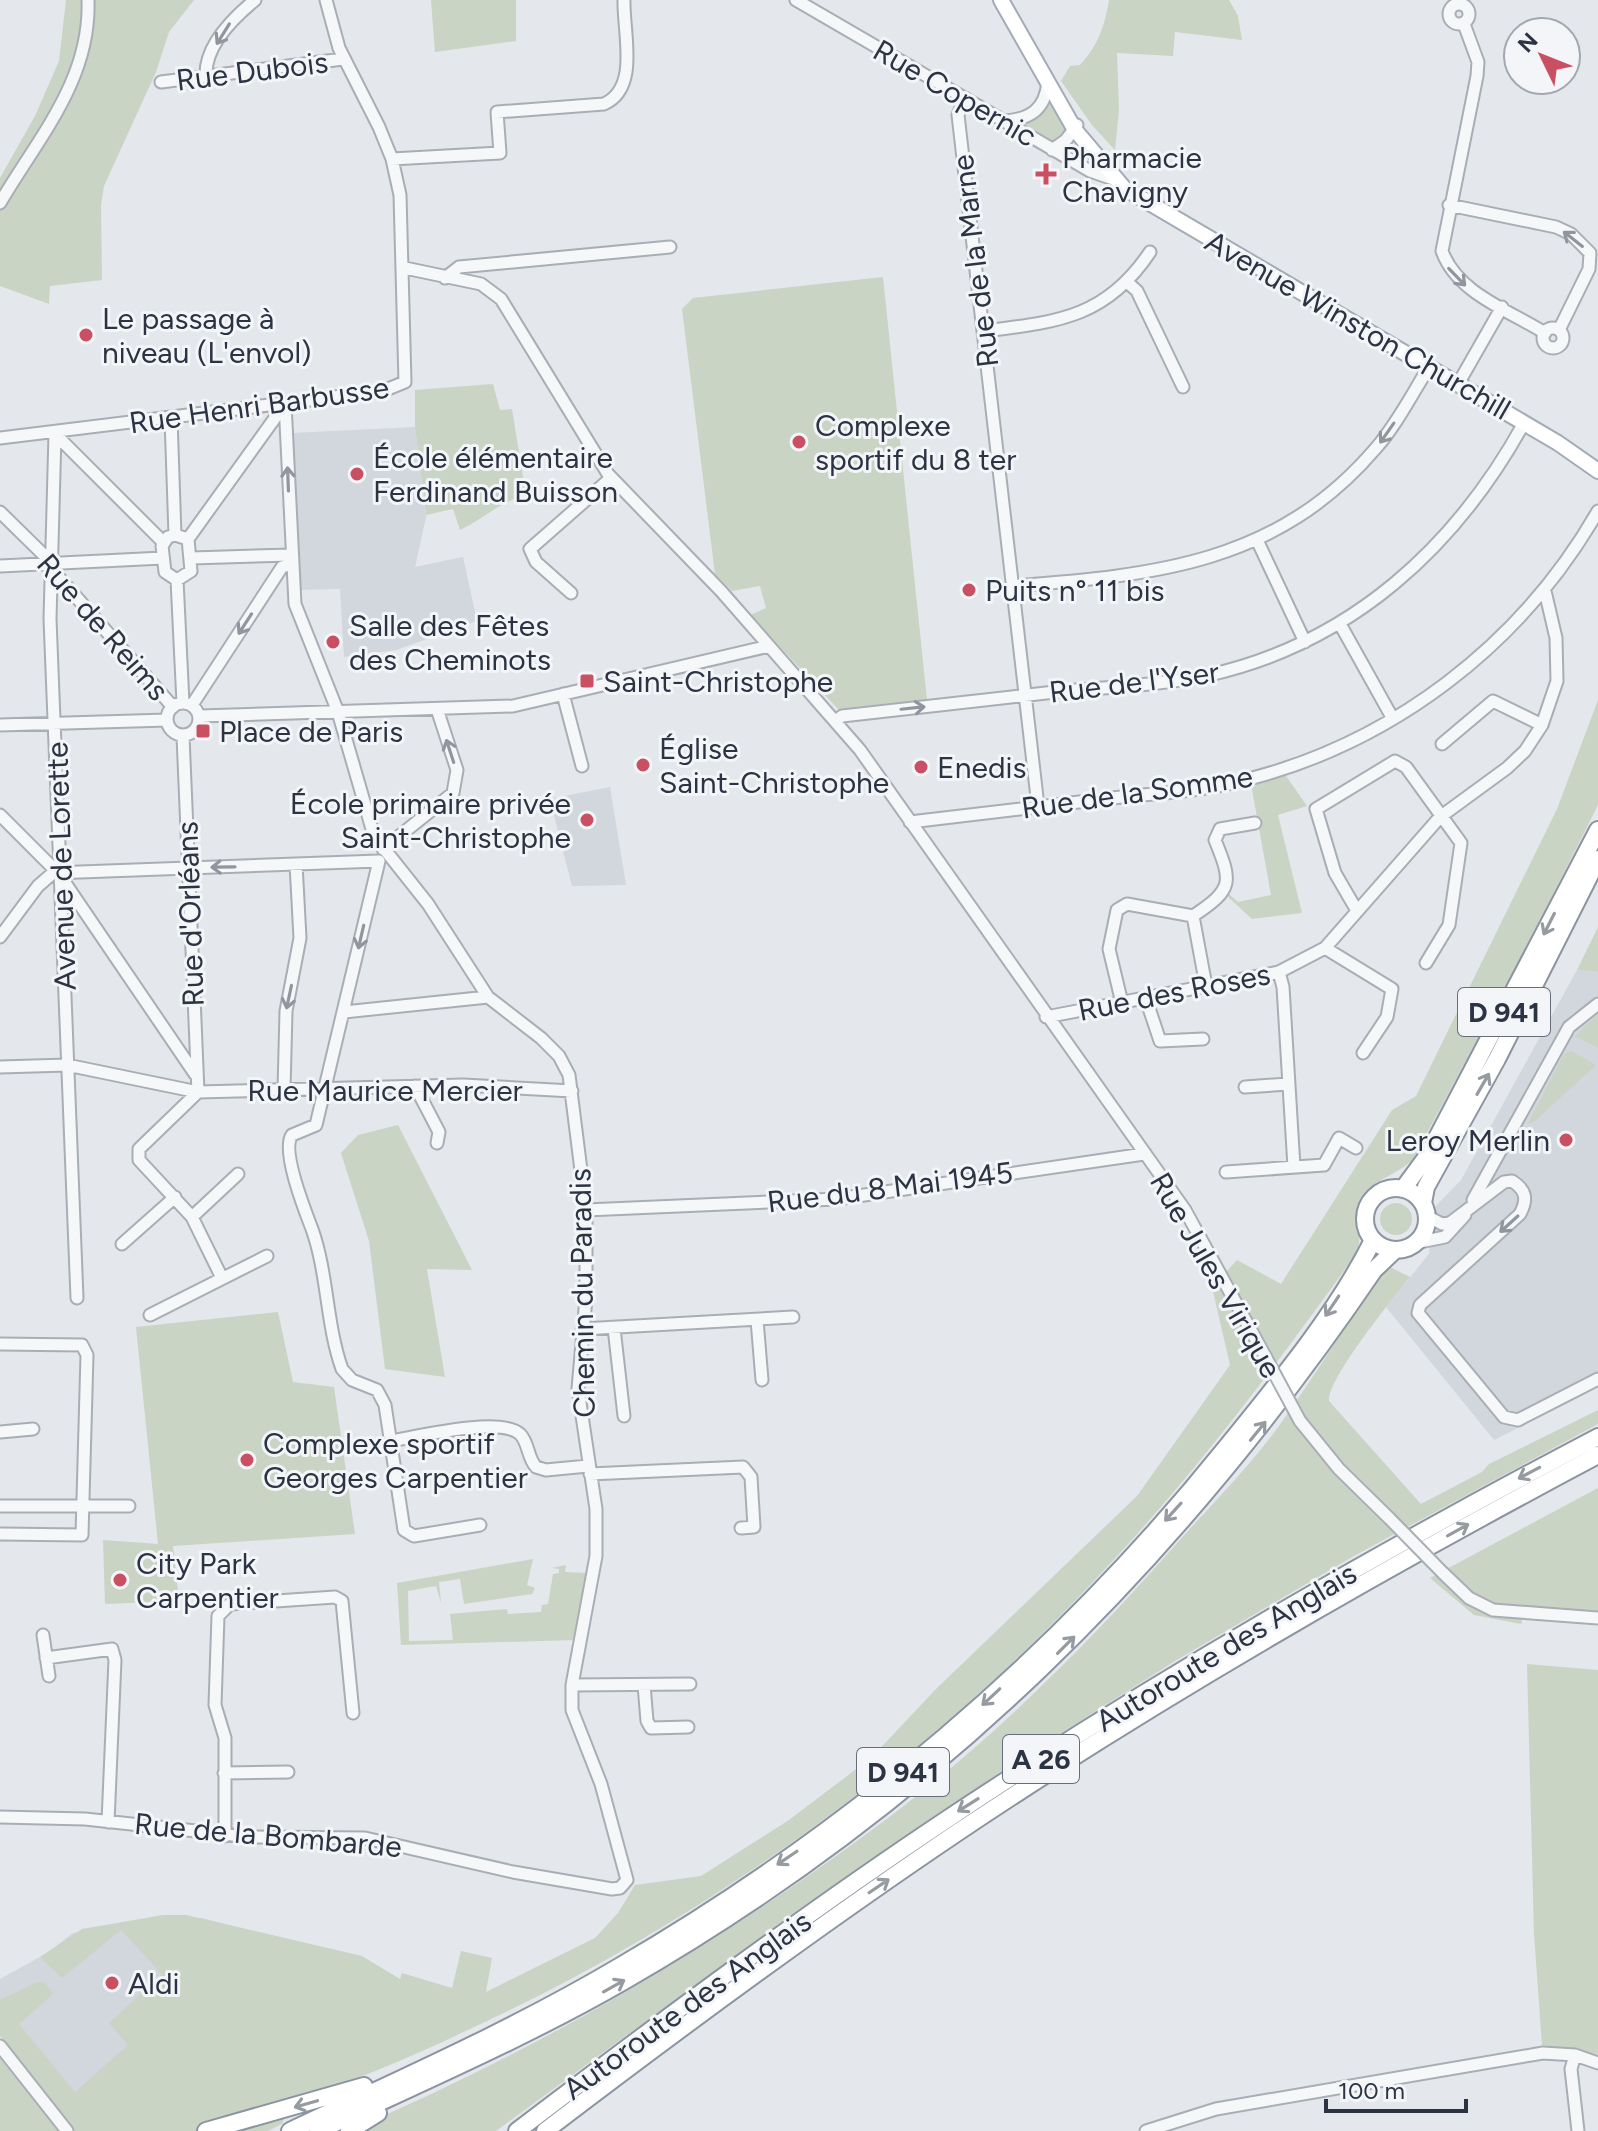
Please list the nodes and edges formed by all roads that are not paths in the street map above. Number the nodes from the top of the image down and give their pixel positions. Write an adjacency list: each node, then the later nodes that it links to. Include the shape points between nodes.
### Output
1 (88, 0): 19 (street, via 85,43 74,80)
2 (255, 0): 9 (street, one-way to 9, via 233,18 205,63)
3 (326, 0): 8 (street)
4 (624, 0): 16 (street, via 627,74 616,98 604,104 497,112 500,153)
5 (796, 0): 12 (street, Rue Copernic)
6 (1001, 0): 10 (main road, Avenue Winston Churchill)
7 (1464, 24): 20 (street, via 1478,62 1477,76)
8 (343, 59): 9 (street, Rue Dubois); 16 (street)
9 (206, 77): 11 (street, Rue Dubois)
10 (1048, 81): 13 (street, via 1046,97 1032,115); 14 (main road, Avenue Winston Churchill)
11 (161, 82)
12 (965, 98): 13 (street, Rue Copernic); 29 (street, Rue de la Marne, via 958,115)
13 (1005, 121): 15 (street, Rue Copernic)
14 (1076, 126): 15 (street); 17 (main road, Avenue Winston Churchill); 18 (main road, Avenue Winston Churchill)
15 (1052, 150): 17 (street, Rue Copernic)
16 (392, 159): 24 (street)
17 (1116, 180): 18 (main road); 21 (main road, Avenue Winston Churchill)
18 (1147, 195): 21 (main road, Avenue Winston Churchill)
19 (0, 203)
20 (1449, 205): 27 (street, one-way to 27, via 1442,251 1449,271); 28 (street, one-way to 20, via 1589,269 1590,253 1556,227)
21 (1158, 207): 31 (main road, Avenue Winston Churchill)
22 (670, 247): 25 (street, via 459,267)
23 (1150, 252): 26 (street)
24 (405, 268): 25 (street, Rue Jules Virique); 34 (street, Rue Henri Barbusse, via 405,382 383,391)
25 (445, 278): 42 (street, Rue Jules Virique, via 481,284 501,299)
26 (1127, 282): 29 (street, via 1073,317); 33 (street, via 1137,291)
27 (1502, 307): 30 (street); 32 (street)
28 (1559, 330): 30 (street); 30 (street, via 1562,341 1555,347 1545,342)
29 (984, 331): 55 (street, Rue de la Marne)
30 (1545, 333)
31 (1429, 367): 32 (main road, Avenue Winston Churchill); 47 (street, one-way to 47, via 1377,447 1352,473 1326,497)
32 (1458, 384): 36 (main road, Avenue Winston Churchill)
33 (1183, 387)
34 (285, 403): 35 (street, Rue Henri Barbusse); 46 (street); 51 (street, Chemin du Paradis, one-way to 34)
35 (171, 418): 37 (street, Rue Henri Barbusse); 45 (street)
36 (1524, 423): 39 (main road, Avenue Winston Churchill); 58 (street, Rue de l'Yser, via 1482,493 1448,535 1389,590)
37 (55, 434): 38 (street, Rue Henri Barbusse); 48 (street); 52 (street, Avenue de Lorette)
38 (0, 438)
39 (1558, 443): 40 (main road, Avenue Winston Churchill); 41 (main road, Avenue Winston Churchill)
40 (1598, 462)
41 (1598, 471)
42 (611, 478): 57 (street, via 530,549 536,562); 60 (street, Rue Jules Virique)
43 (1598, 511): 56 (street, Rue de la Somme)
44 (0, 512): 52 (street, Rue de Reims)
45 (175, 535): 46 (street); 48 (street)
46 (188, 539): 50 (street)
47 (1257, 540): 55 (street, via 1171,568); 59 (street)
48 (163, 542): 49 (street)
49 (163, 558): 52 (street); 54 (street, via 165,572)
50 (192, 558): 51 (street); 54 (street, via 191,571)
51 (292, 559): 63 (street, one-way to 63); 65 (street, Chemin du Paradis, via 295,604)
52 (52, 563): 53 (street); 63 (street, Rue de Reims, via 56,574); 70 (street, Avenue de Lorette)
53 (0, 566)
54 (177, 580): 63 (street)
55 (1013, 586): 62 (street, Rue de la Marne)
56 (1545, 591): 67 (street, Rue de la Somme, via 1459,675); 72 (street, Rue des Roses, via 1556,638 1557,681)
57 (571, 593)
58 (1340, 624): 59 (street, Rue de l'Yser); 67 (street)
59 (1305, 642): 62 (street, Rue de l'Yser, via 1206,675)
60 (769, 646): 61 (street); 69 (street, Rue Jules Virique)
61 (563, 694): 64 (street, via 513,706); 75 (street)
62 (1026, 695): 69 (street, Rue de l'Yser, one-way to 62); 76 (street, Rue de la Marne)
63 (183, 705): 66 (street); 68 (street)
64 (437, 709): 65 (street); 82 (street, one-way to 64, via 453,793 457,770)
65 (338, 712): 66 (street); 82 (street, Chemin du Paradis)
66 (200, 716): 73 (street, via 194,732)
67 (1393, 719): 76 (street, Rue de la Somme, via 1307,759 1237,782)
68 (167, 720): 70 (street); 73 (street, via 174,733)
69 (837, 720): 79 (street, Rue Jules Virique)
70 (56, 723): 71 (street); 86 (street, Avenue de Lorette)
71 (0, 725)
72 (1542, 725): 74 (street, via 1493,701); 78 (street, Rue des Roses, via 1507,768)
73 (183, 736): 85 (street, Rue d'Orléans)
74 (1442, 744)
75 (582, 766)
76 (1038, 806): 79 (street, Rue de la Somme)
77 (0, 815): 86 (street)
78 (1440, 817): 87 (street, Rue des Roses); 87 (street, via 1406,767 1395,761 1316,809 1335,873); 91 (street, via 1461,843 1449,925)
79 (910, 822): 99 (street, Rue Jules Virique)
80 (1255, 823): 88 (street, via 1220,829 1215,840 1229,876 1226,886)
81 (1598, 830): 118 (highway, D 941, one-way to 118, via 1458,1100)
82 (383, 855): 84 (street); 94 (street, Chemin du Paradis, via 428,904); 98 (street, one-way to 98)
83 (1598, 859): 122 (highway, D 941, one-way to 83, via 1426,1187)
84 (296, 864): 85 (street, one-way to 85); 109 (street, one-way to 109, via 300,938 286,1011)
85 (189, 868): 86 (street); 104 (street, Rue d'Orléans)
86 (59, 874): 89 (street, via 38,886); 102 (street, Avenue de Lorette); 104 (street)
87 (1356, 909): 90 (street, Rue des Roses)
88 (1193, 916): 93 (street); 96 (street, via 1127,904 1117,910 1109,949)
89 (0, 937)
90 (1325, 948): 92 (street, Rue des Roses); 101 (street, via 1392,989 1387,1017)
91 (1426, 963)
92 (1279, 972): 93 (street, Rue des Roses); 105 (street)
93 (1206, 986): 95 (street, Rue des Roses)
94 (488, 997): 98 (street); 110 (street, Chemin du Paradis, via 559,1056)
95 (1146, 999): 96 (street, Rue des Roses); 100 (street, via 1160,1041)
96 (1122, 1003): 99 (street, Rue des Roses)
97 (1598, 1004): 120 (street, via 1569,1027)
98 (344, 1012): 108 (street)
99 (1046, 1017): 114 (street, Rue Jules Virique)
100 (1203, 1039)
101 (1363, 1053)
102 (67, 1065): 103 (street, Rue Maurice Mercier); 111 (street, Rue Maurice Mercier); 130 (street, Avenue de Lorette)
103 (0, 1067)
104 (196, 1075): 111 (street, Rue d'Orléans)
105 (1288, 1084): 107 (street); 115 (street)
106 (415, 1086): 108 (street, Rue Maurice Mercier); 110 (street, Rue Maurice Mercier); 112 (street, via 439,1132)
107 (1245, 1087)
108 (325, 1089): 109 (street, Rue Maurice Mercier); 143 (street, via 311,1130 292,1135 288,1145 298,1194 318,1247 342,1369 379,1393)
109 (284, 1090): 111 (street, Rue Maurice Mercier)
110 (572, 1091): 121 (street, Chemin du Paradis)
111 (198, 1092): 119 (street, via 139,1149 139,1160)
112 (437, 1143)
113 (1356, 1148): 115 (street, via 1339,1138 1324,1165)
114 (1144, 1154): 121 (street, Rue du 8 Mai 1945, via 837,1199); 152 (street, Rue Jules Virique, bridge, via 1185,1210 1300,1421 1339,1469 1469,1598 1493,1610)
115 (1294, 1167): 116 (street)
116 (1226, 1172)
117 (238, 1174): 123 (street)
118 (1403, 1189): 122 (highway); 124 (highway, via 1384,1191 1370,1203 1365,1222)
119 (175, 1197): 123 (street); 126 (street)
120 (1469, 1205): 122 (street, via 1442,1224); 125 (street, via 1454,1231); 137 (street, one-way to 137, via 1504,1182 1519,1186 1526,1200 1520,1214 1420,1305 1418,1313 1504,1417 1518,1420)
121 (586, 1210): 135 (street, Chemin du Paradis)
122 (1425, 1210): 125 (highway, via 1426,1226)
123 (192, 1217): 129 (street)
124 (1373, 1240): 127 (highway); 170 (highway, D 941, one-way to 170, via 1324,1317 1184,1499 1104,1587 973,1713 819,1837 720,1904 617,1969)
125 (1415, 1243): 127 (highway)
126 (122, 1244)
127 (1395, 1250): 170 (highway, D 941, one-way to 127, via 529,2032 624,1981 829,1847 960,1743 1096,1615 1194,1510 1265,1423 1374,1270)
128 (267, 1256): 129 (street)
129 (222, 1278): 131 (street)
130 (77, 1298)
131 (150, 1315)
132 (793, 1317): 133 (street)
133 (757, 1320): 134 (street); 138 (street)
134 (614, 1328): 135 (street); 139 (street)
135 (582, 1329): 145 (street, Chemin du Paradis, via 578,1389)
136 (0, 1343): 147 (street, via 86,1349)
137 (1598, 1379)
138 (762, 1380)
139 (624, 1416)
140 (33, 1429): 141 (street)
141 (0, 1431)
142 (1598, 1437): 176 (highway, Autoroute des Anglais / A 26, one-way to 176, via 1281,1611 947,1819 758,1951)
143 (390, 1441): 145 (street, via 506,1428 523,1437 536,1467); 149 (street, via 402,1521 409,1534)
144 (1598, 1455): 177 (highway, Autoroute des Anglais / A 26, one-way to 144, via 792,1946 1125,1725 1294,1622)
145 (589, 1470): 150 (street, via 743,1467 751,1477 754,1527); 157 (street, Chemin du Paradis, via 596,1556)
146 (0, 1506): 147 (street)
147 (84, 1506): 148 (street); 151 (street, via 82,1535)
148 (129, 1506)
149 (480, 1525)
150 (741, 1528)
151 (0, 1534)
152 (1598, 1618)
153 (43, 1635): 154 (street)
154 (46, 1658): 155 (street); 164 (street, via 112,1649)
155 (49, 1676)
156 (690, 1684): 158 (street)
157 (572, 1685): 158 (street); 166 (street, Chemin du Paradis, via 576,1724 601,1784)
158 (644, 1685): 160 (street, via 651,1728)
159 (353, 1713): 162 (street, via 342,1601 335,1597 230,1604 218,1616 215,1705 225,1738)
160 (688, 1727)
161 (288, 1772): 162 (street)
162 (224, 1773): 165 (street)
163 (0, 1817): 164 (street, Rue de la Bombarde)
164 (108, 1822): 165 (street, Rue de la Bombarde)
165 (225, 1836): 166 (street, Rue de la Bombarde, via 365,1838 529,1875 612,1889)
166 (626, 1883)
167 (0, 2046): 171 (street)
168 (1575, 2055): 169 (street); 178 (street, via 1543,2053 1231,2107); 179 (street, via 1571,2069)
169 (1598, 2063)
170 (411, 2080): 172 (highway, D 941, one-way to 172); 173 (highway, D 941); 174 (highway, D 941); 175 (highway, D 941)
171 (67, 2131)
172 (206, 2131)
173 (290, 2131)
174 (318, 2131)
175 (349, 2131)
176 (517, 2131)
177 (545, 2131)
178 (1146, 2131)
179 (1578, 2131)

